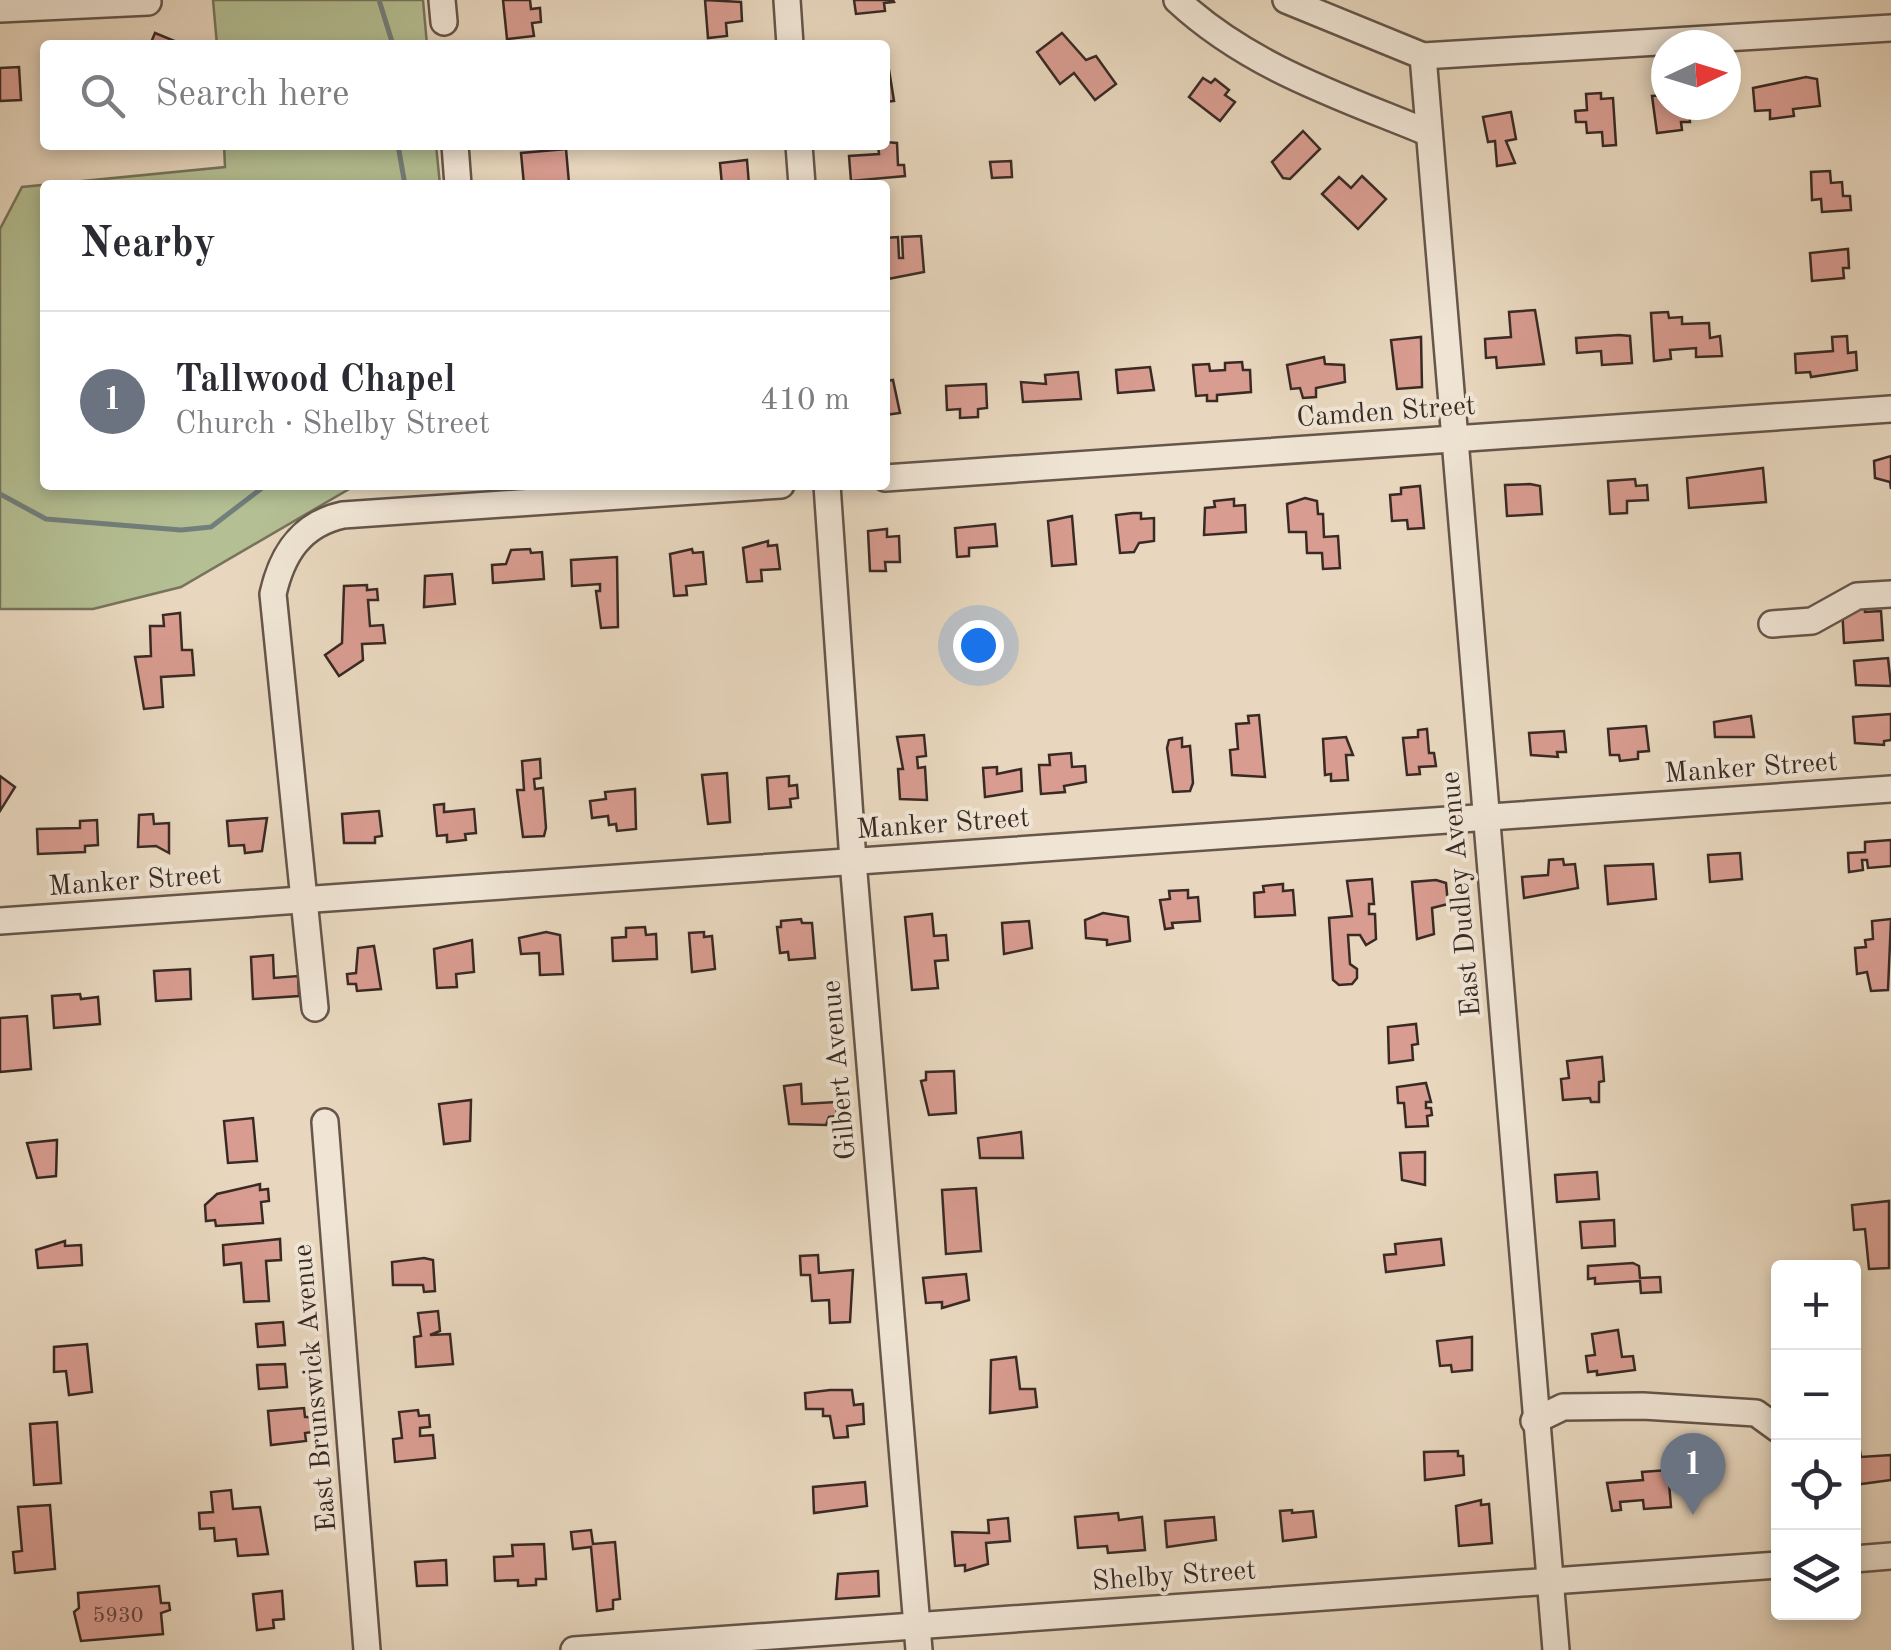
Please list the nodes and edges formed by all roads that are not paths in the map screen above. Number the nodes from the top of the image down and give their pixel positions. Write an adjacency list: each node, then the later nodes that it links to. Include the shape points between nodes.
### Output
1 (786, 0): 7 (street)
2 (1177, 0): 9 (street, via 1264,64)
3 (1286, 0): 8 (street)
4 (148, 2): 5 (street)
5 (0, 10)
6 (1891, 28): 8 (street)
7 (790, 40)
8 (1423, 56): 9 (street, East Dudley Avenue)
9 (1429, 133): 15 (street, East Dudley Avenue)
10 (454, 150): 12 (street)
11 (799, 150): 13 (street)
12 (458, 180)
13 (802, 180)
14 (1891, 410): 15 (street, Camden Street)
15 (1455, 439): 16 (street, Camden Street); 23 (street, East Dudley Avenue)
16 (890, 478)
17 (637, 490): 19 (street)
18 (827, 490): 24 (street, Gilbert Avenue)
19 (407, 498): 25 (street, via 328,518 303,532 273,594)
20 (1891, 594): 21 (street, via 1857,596 1812,622)
21 (1772, 624)
22 (1891, 789): 23 (street, Manker Street)
23 (1487, 817): 24 (street, Manker Street); 29 (street, East Dudley Avenue)
24 (853, 861): 25 (street, Manker Street); 35 (street, Gilbert Avenue)
25 (306, 900): 26 (street, Manker Street); 27 (street)
26 (0, 921)
27 (314, 1008)
28 (325, 1122): 36 (street, East Brunswick Avenue)
29 (1534, 1421): 30 (street, via 1564,1407 1643,1406 1756,1414); 34 (street, East Dudley Avenue)
30 (1771, 1425)
31 (1891, 1556): 32 (street)
32 (1861, 1558)
33 (1771, 1565): 34 (street, Shelby Street)
34 (1550, 1581): 35 (street, Shelby Street); 38 (street, East Dudley Avenue)
35 (918, 1638): 37 (street, Shelby Street)
36 (367, 1650)
37 (574, 1650)
38 (1556, 1650)

